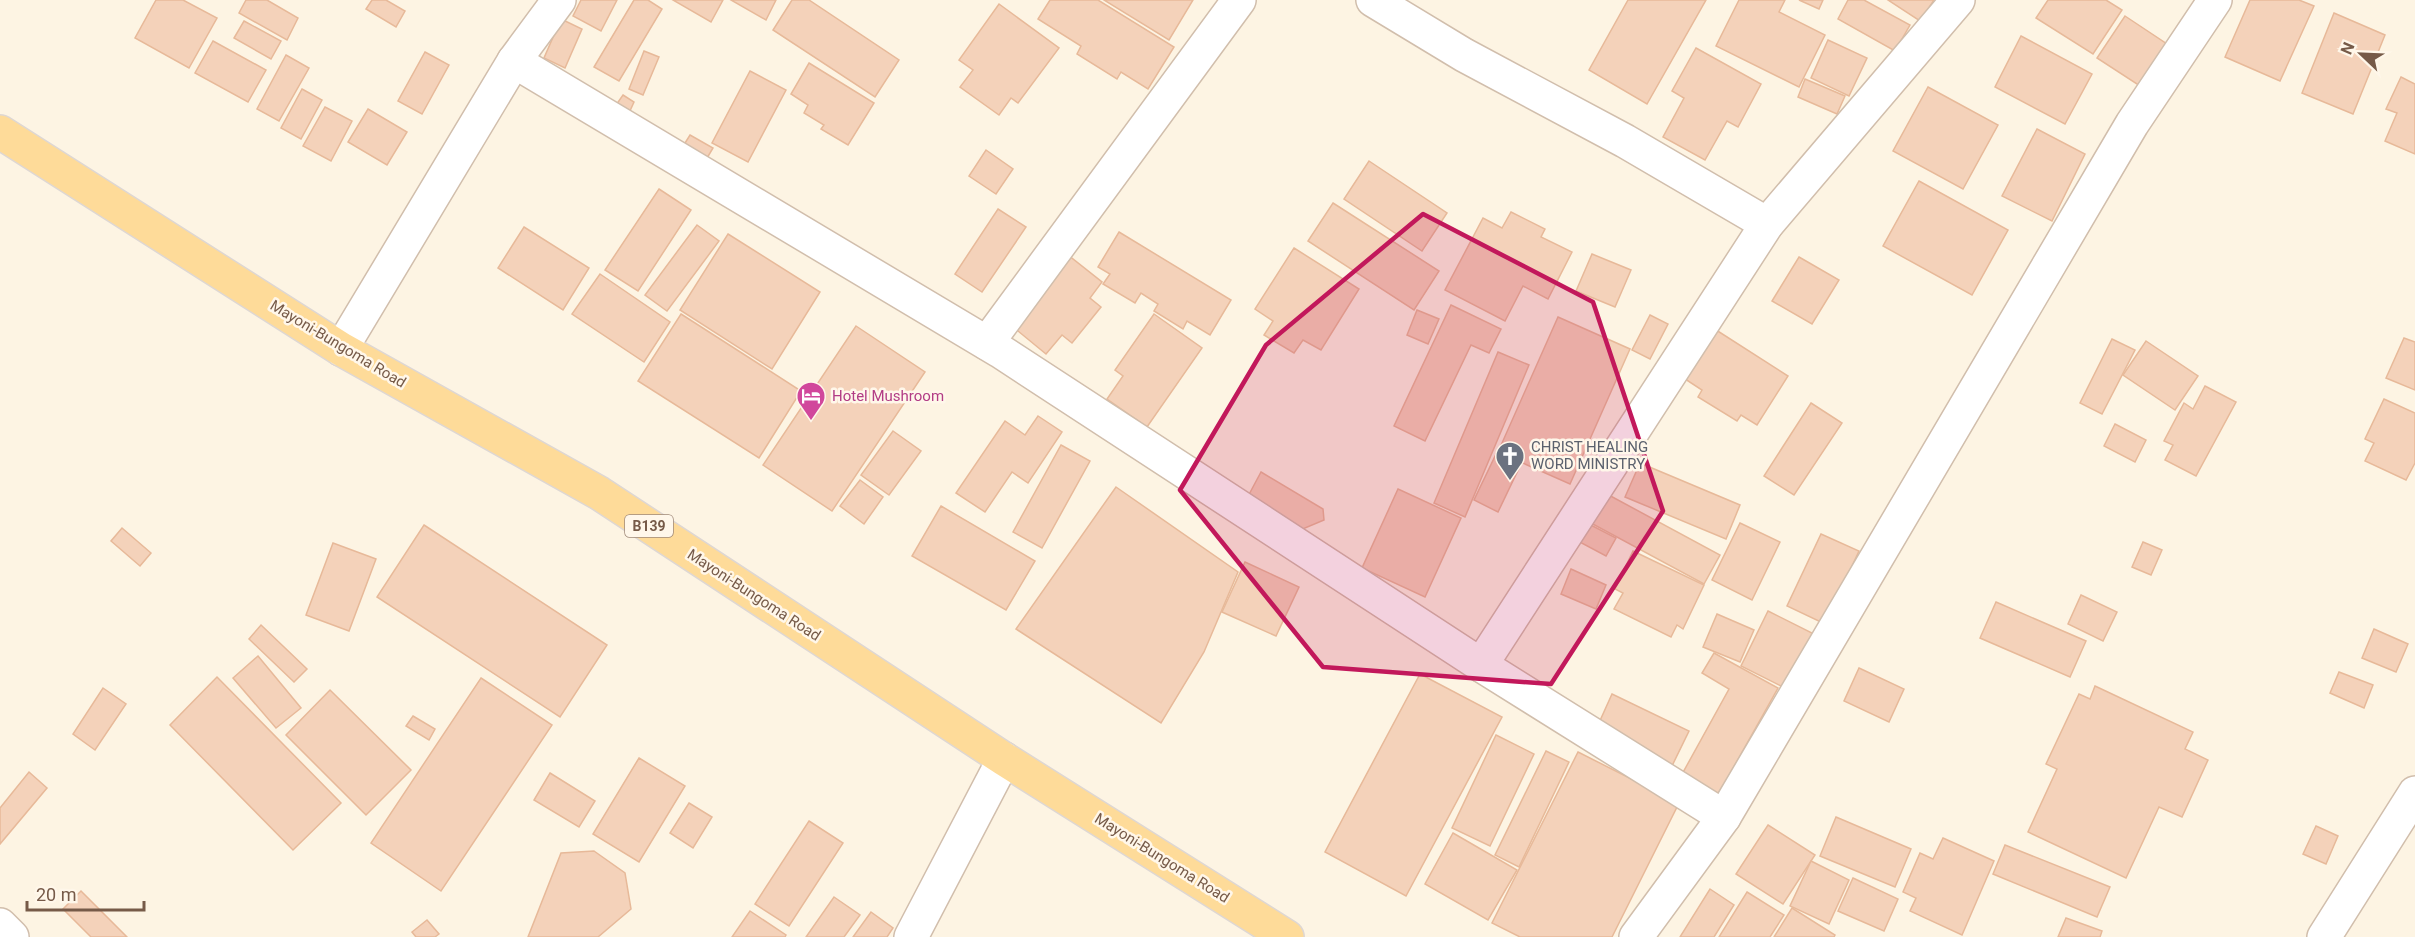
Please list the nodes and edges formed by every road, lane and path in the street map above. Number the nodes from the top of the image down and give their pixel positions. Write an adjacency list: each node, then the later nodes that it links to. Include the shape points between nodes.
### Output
1 (559, 0): 6 (street)
2 (1239, 0): 9 (street)
3 (1373, 0): 8 (street)
4 (1958, 0): 8 (street)
5 (2215, 0): 14 (street, via 2132,124)
6 (513, 61): 9 (street); 10 (street)
7 (0, 132): 10 (main road, Mayoni-Bungoma Road / B139)
8 (1767, 224): 11 (street)
9 (987, 344): 11 (street)
10 (341, 349): 12 (main road, Mayoni-Bungoma Road / B139, via 599,493)
11 (1481, 665): 14 (street)
12 (1004, 759): 17 (street); 18 (main road, Mayoni-Bungoma Road / B139)
13 (2415, 793): 20 (street)
14 (1724, 817): 19 (street)
15 (0, 925): 16 (street)
16 (12, 937)
17 (911, 937)
18 (1287, 937)
19 (1636, 937)
20 (2324, 937)

